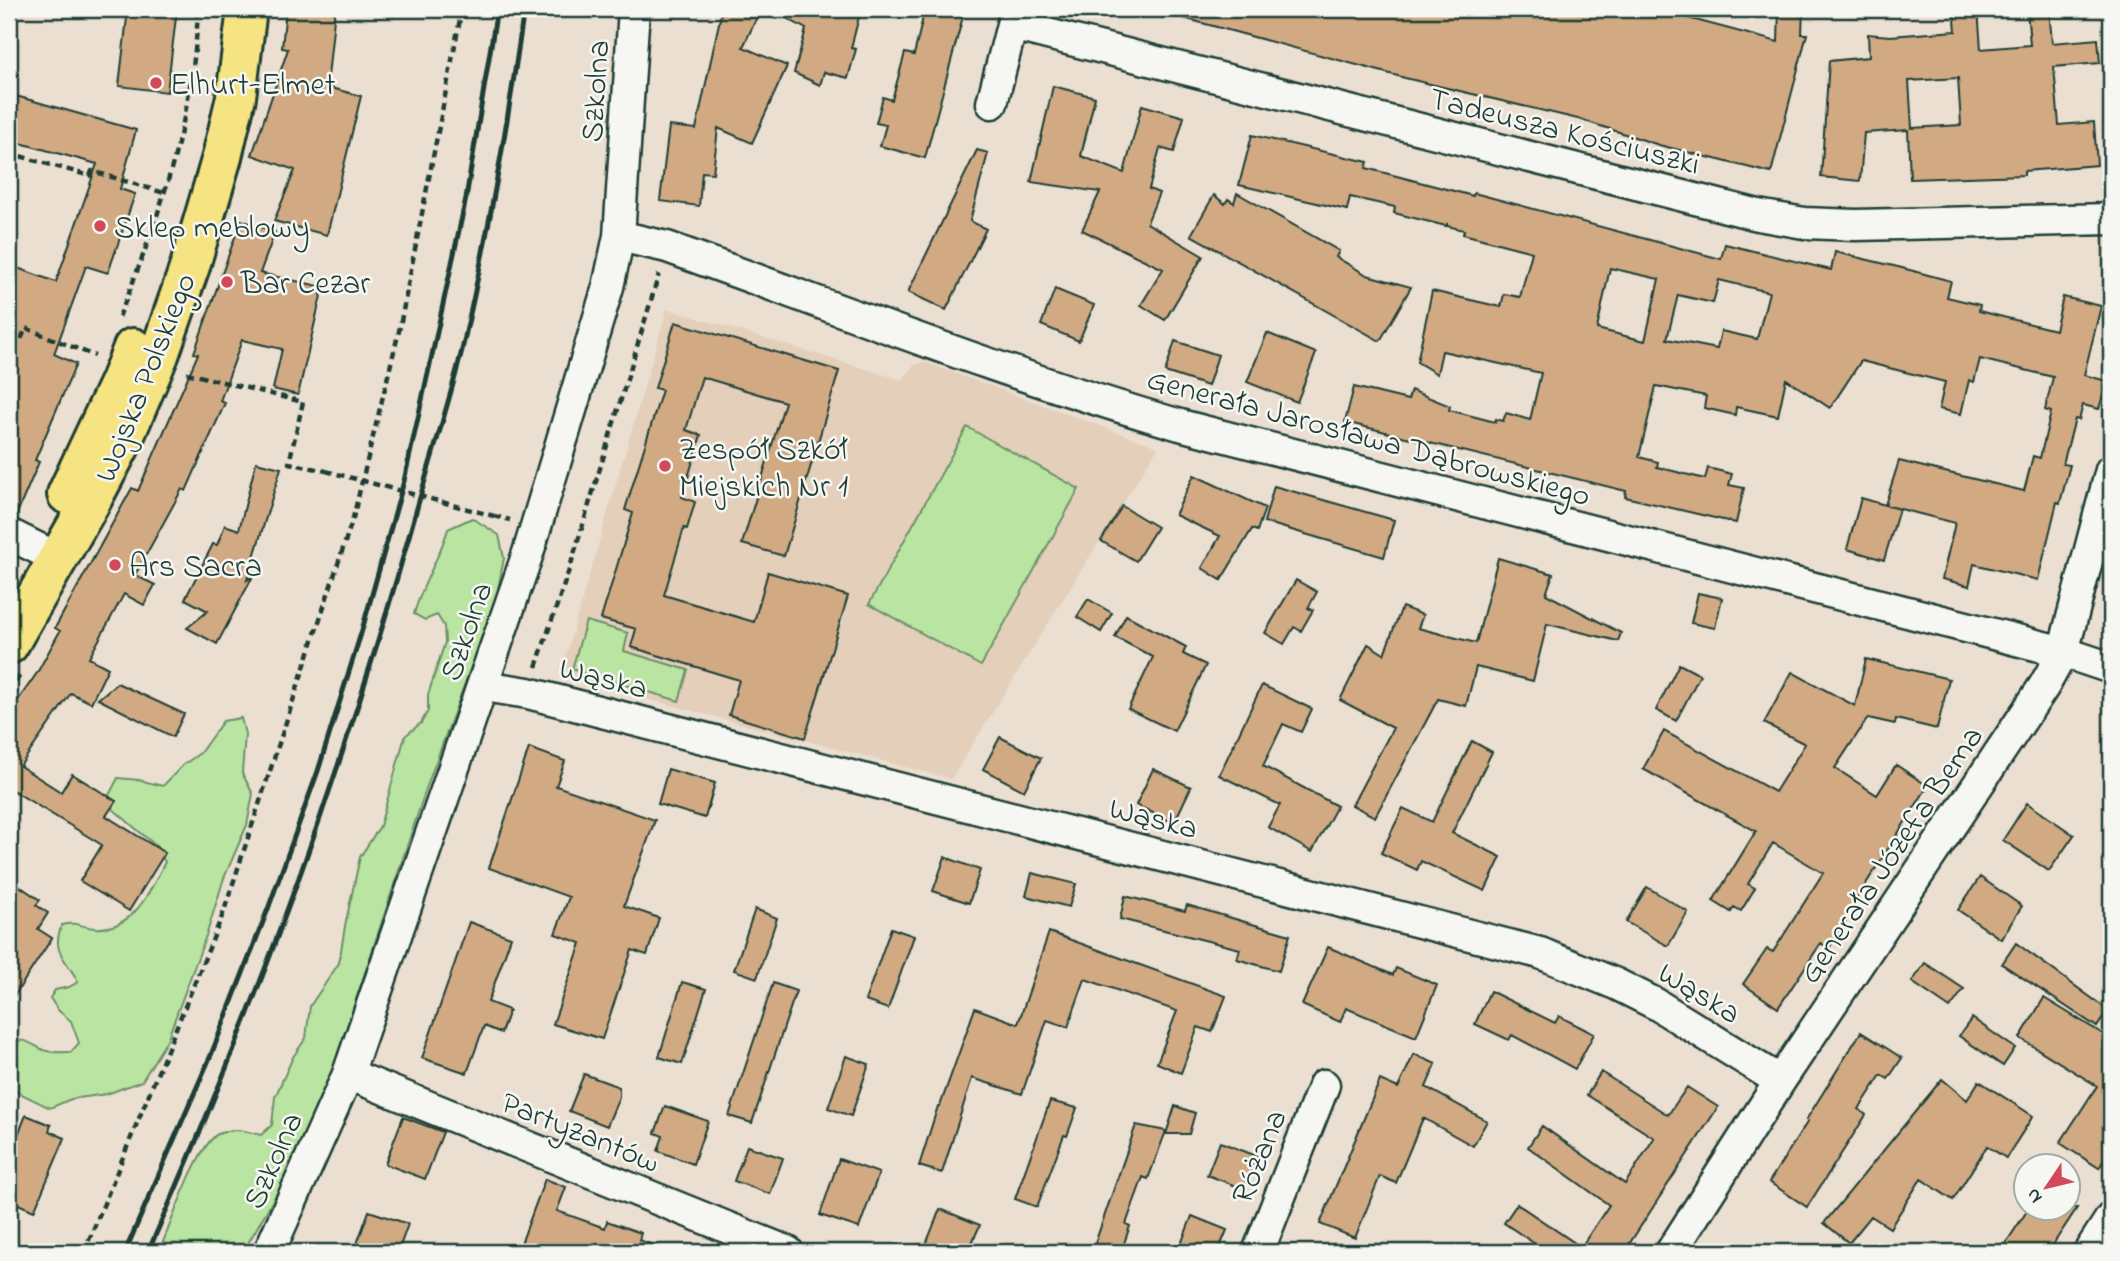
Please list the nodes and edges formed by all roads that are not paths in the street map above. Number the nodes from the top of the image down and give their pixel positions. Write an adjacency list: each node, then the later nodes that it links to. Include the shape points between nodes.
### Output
1 (223, 9): 9 (main road, Wojska Polskiego, via 200,150 166,256 120,381)
2 (247, 9): 9 (main road, Wojska Polskiego, via 236,97 222,157 159,355 122,442)
3 (634, 9): 7 (street, Szkolna)
4 (1014, 17): 5 (street, Tadeusza Kościuszki); 6 (street, Tadeusza Kościuszki, via 1758,215 1856,225)
5 (992, 103)
6 (2111, 219)
7 (620, 236): 12 (street, Generała Jarosława Dąbrowskiego, via 667,247 1180,425); 14 (street, Szkolna, via 537,526)
8 (2111, 470): 12 (street, Generała Józefa Bema)
9 (35, 547): 10 (main road, Wojska Polskiego); 11 (main road, Wojska Polskiego)
10 (9, 598)
11 (9, 644)
12 (2063, 652): 13 (street, Generała Jarosława Dąbrowskiego); 16 (street, Generała Józefa Bema)
13 (2111, 668)
14 (484, 686): 15 (street, Szkolna); 16 (street, Wąska, via 527,693 1540,953 1656,1004)
15 (348, 1074): 19 (street, Szkolna); 20 (street, Partyzantów)
16 (1780, 1081): 22 (street, Generała Józefa Bema)
17 (1324, 1085): 21 (street, Różana)
18 (2111, 1218): 23 (street)
19 (269, 1252)
20 (788, 1252)
21 (1258, 1252)
22 (1671, 1252)
23 (2089, 1252)

